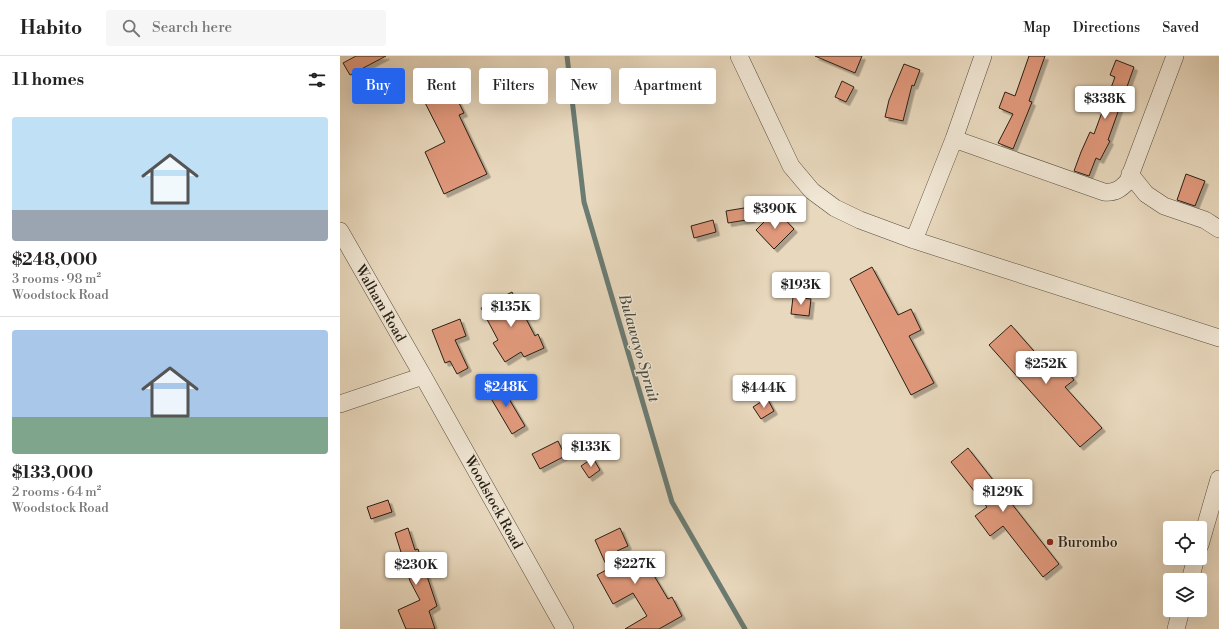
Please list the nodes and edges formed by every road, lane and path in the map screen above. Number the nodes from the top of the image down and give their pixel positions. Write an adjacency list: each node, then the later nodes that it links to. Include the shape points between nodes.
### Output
1 (739, 56): 8 (street, via 791,166 812,191 835,208)
2 (983, 56): 4 (street)
3 (1175, 56): 5 (street)
4 (954, 139): 5 (street, via 1104,192 1115,192 1123,187); 8 (street)
5 (1130, 174): 6 (street, via 1146,194 1164,206 1205,220)
6 (1219, 229)
7 (340, 231): 10 (street, Walham Road)
8 (914, 240): 9 (street)
9 (1219, 338)
10 (423, 376): 11 (street); 15 (street, Woodstock Road)
11 (340, 404)
12 (1218, 485): 13 (street)
13 (1207, 522)
14 (1179, 617): 16 (street)
15 (565, 629)
16 (1176, 629)

